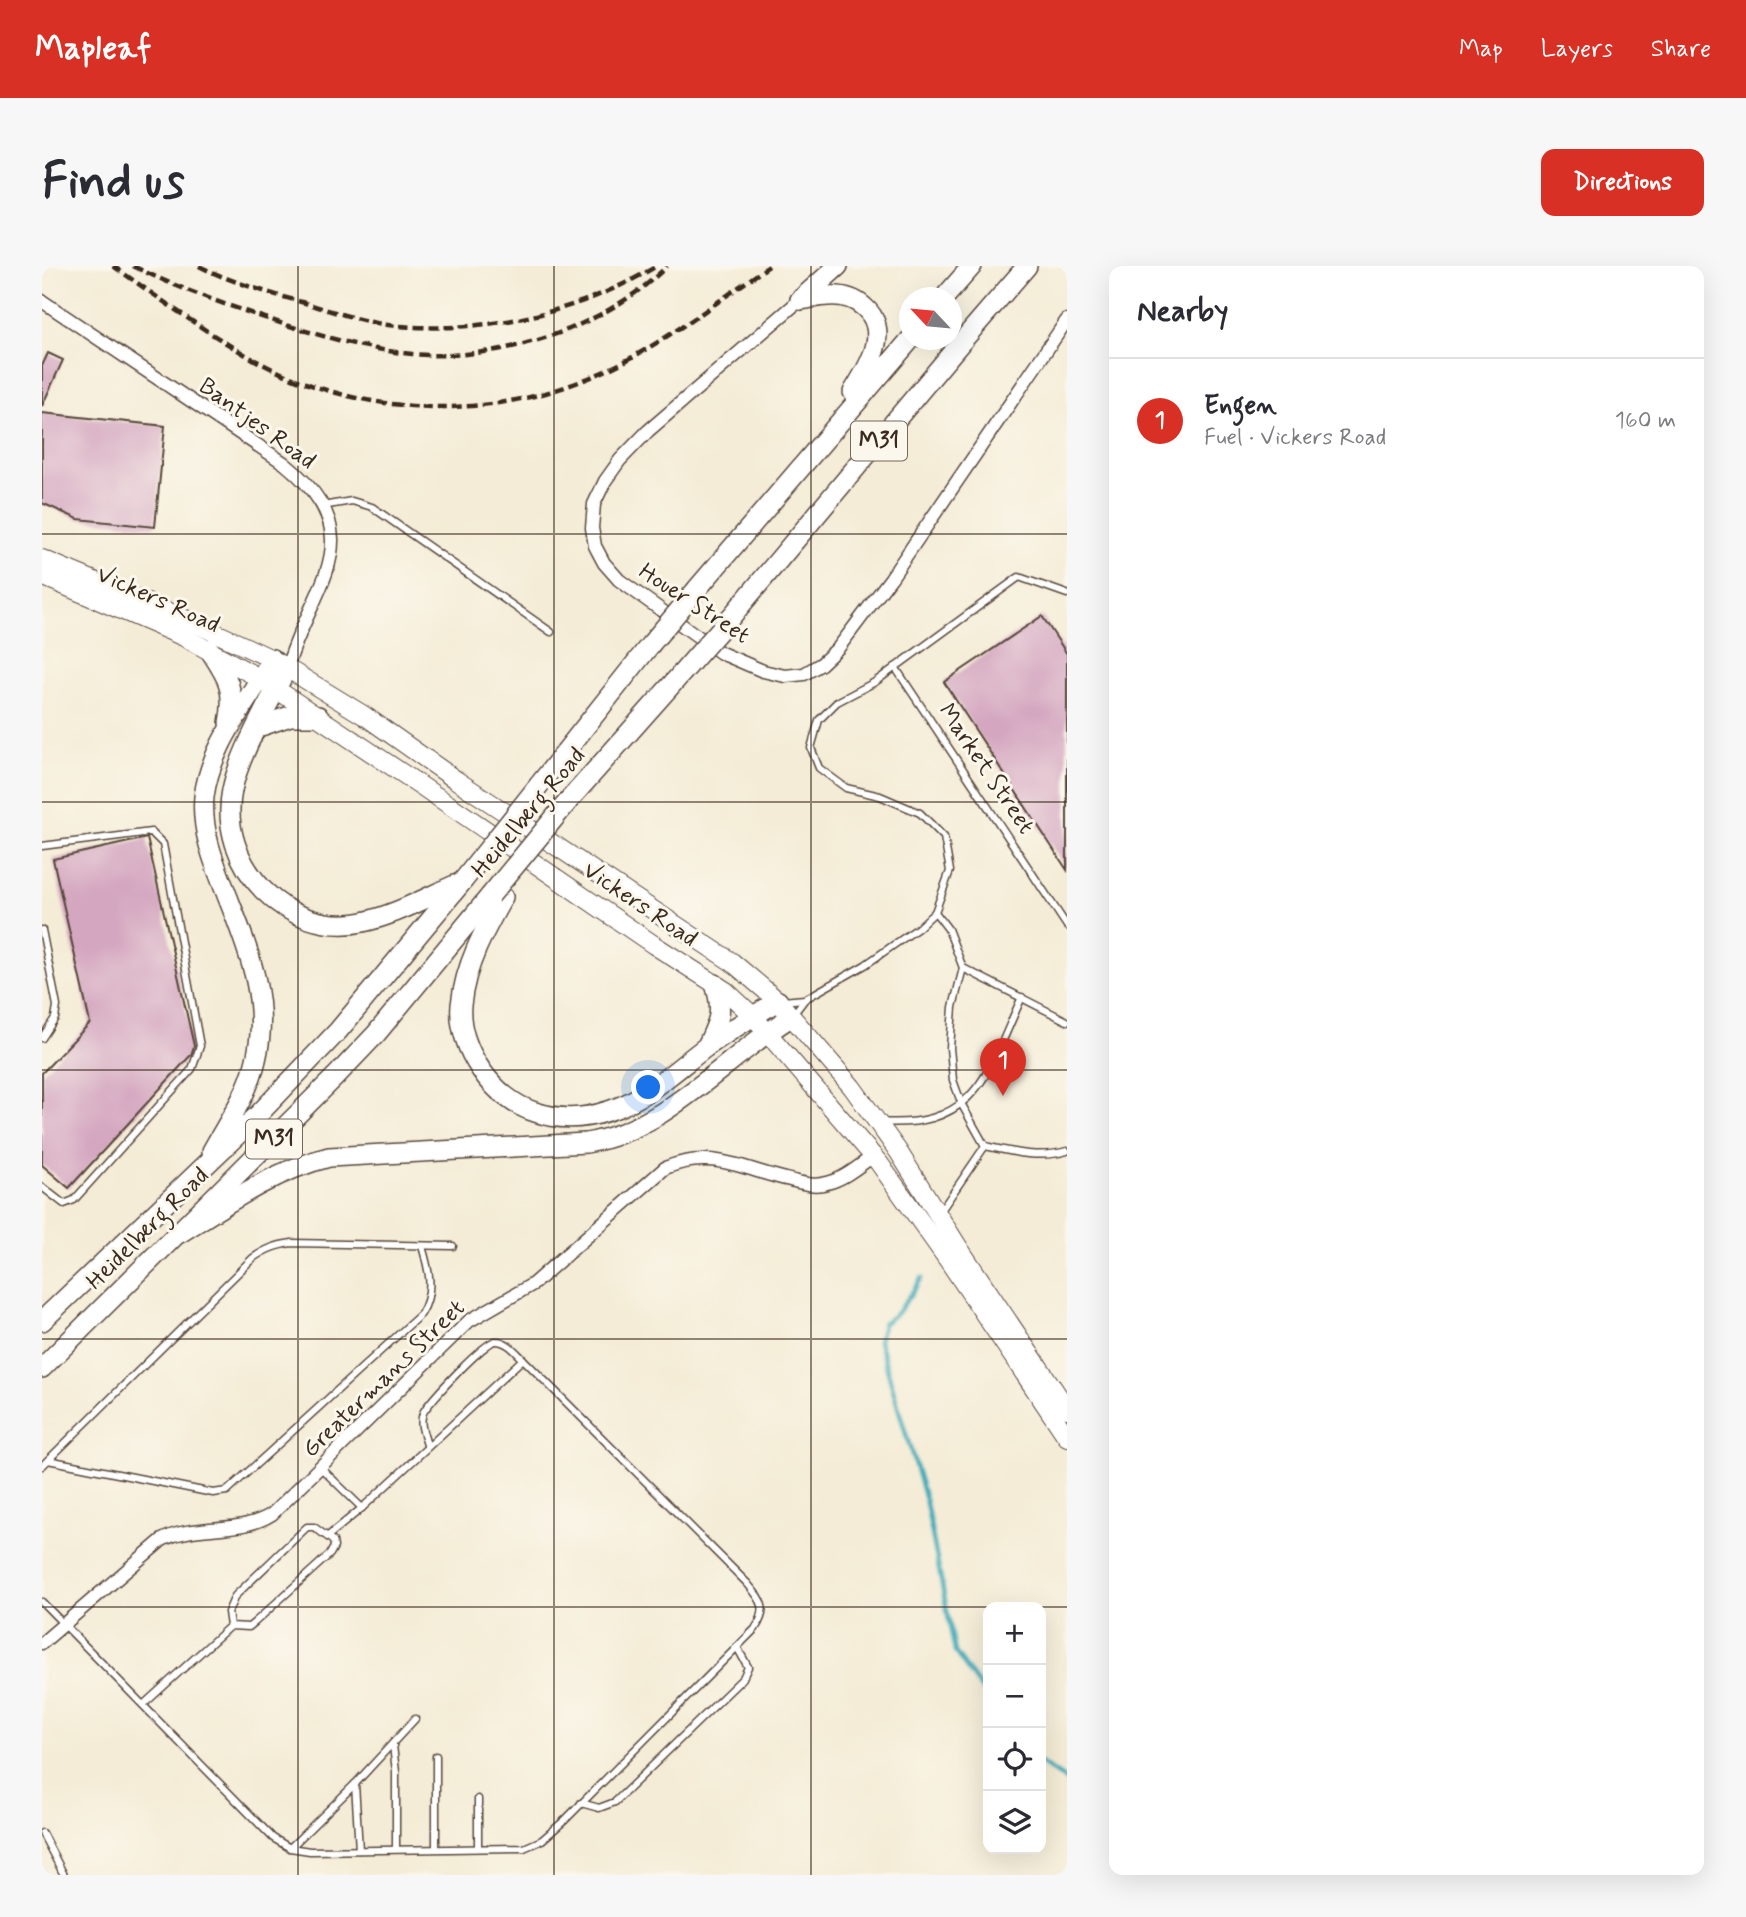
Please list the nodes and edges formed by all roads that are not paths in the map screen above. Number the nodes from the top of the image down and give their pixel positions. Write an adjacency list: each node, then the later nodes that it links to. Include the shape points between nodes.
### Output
1 (838, 266): 5 (main road)
2 (972, 266): 4 (main road)
3 (1027, 266): 24 (main road, Heidelberg Road / M31, bridge, via 731,617 570,799)
4 (954, 287)
5 (800, 300): 7 (street, Houer Street, via 620,460 594,504 592,528 604,563 619,580 721,653 785,676 804,674 839,647); 9 (main road, via 827,296 855,301 866,309 876,329 877,344 865,373)
6 (42, 301): 10 (street, Bantjes Road, via 284,463 302,478)
7 (1067, 320)
8 (902, 350): 9 (main road, Heidelberg Road / M31)
9 (813, 455): 23 (main road, Heidelberg Road / M31, bridge, via 650,645)
10 (322, 506): 14 (lane, via 352,502 372,507); 16 (street, Bantjes Road, via 332,530 331,559 318,595)
11 (42, 559): 16 (main road, Vickers Road)
12 (42, 576): 15 (main road, Vickers Road)
13 (1067, 594): 17 (lane, via 1018,577)
14 (551, 632)
15 (209, 649): 18 (main road, Vickers Road); 21 (main road, via 230,684 233,707)
16 (279, 663): 18 (main road); 32 (main road, Vickers Road, via 733,962)
17 (895, 667): 25 (lane, via 837,702 819,720 811,748 819,768 846,788 920,813 944,837 950,871); 26 (lane, Market Street)
18 (268, 684): 19 (main road, Vickers Road); 20 (main road); 21 (main road)
19 (318, 716): 20 (main road, via 290,716); 29 (main road, Vickers Road)
20 (258, 727): 23 (main road, via 232,788 231,821 248,874 273,900 303,917 345,924 396,911)
21 (227, 734): 44 (main road, via 208,775 204,821 259,986 261,1032 247,1087)
22 (42, 846): 45 (lane, via 151,832 157,835 163,844 200,1046 192,1069 74,1200 64,1204)
23 (462, 882): 44 (main road, Heidelberg Road / M31, via 338,1031)
24 (496, 896): 38 (main road, via 469,966 461,1008 471,1052 509,1099 551,1116 600,1113 653,1088); 47 (main road, Heidelberg Road / M31, via 376,1034)
25 (935, 912): 28 (lane, via 948,929); 31 (lane, via 865,965)
26 (1067, 926)
27 (42, 930): 37 (lane, via 57,1006)
28 (963, 968): 30 (lane); 39 (lane, via 953,1007 950,1048 953,1080)
29 (715, 984): 33 (main road, Vickers Road); 38 (main road, via 720,1016)
30 (1022, 997): 35 (lane); 39 (lane, via 990,1067)
31 (805, 999): 32 (lane); 34 (lane)
32 (778, 1001): 33 (main road); 34 (main road, Vickers Road)
33 (753, 1016): 36 (main road, Vickers Road); 38 (main road)
34 (791, 1017): 36 (main road); 40 (main road, Vickers Road)
35 (1067, 1021)
36 (766, 1032): 43 (main road, Vickers Road); 47 (main road, via 666,1110 620,1135 586,1143 328,1157 278,1174)
37 (42, 1038)
38 (706, 1047)
39 (962, 1105): 40 (lane, via 919,1122); 41 (lane)
40 (878, 1121): 46 (main road, Vickers Road)
41 (985, 1146): 42 (lane, via 1020,1154); 46 (lane)
42 (1067, 1151)
43 (873, 1157): 54 (main road, Vickers Road); 58 (street, Greatermans Street, via 838,1180 816,1185 708,1158 665,1168 533,1284 469,1321)
44 (201, 1170): 50 (main road, Heidelberg Road / M31)
45 (42, 1186)
46 (939, 1214): 53 (main road, Vickers Road)
47 (180, 1233): 52 (main road, Heidelberg Road / M31)
48 (422, 1246): 49 (lane); 56 (lane, via 292,1243 265,1250); 56 (lane, via 430,1290 421,1314 227,1491 213,1493)
49 (453, 1246)
50 (42, 1321)
51 (523, 1359): 55 (lane); 55 (lane, via 508,1345 491,1341 427,1406 421,1424); 65 (lane, via 757,1595 763,1617)
52 (42, 1368)
53 (1067, 1409)
54 (1067, 1437)
55 (427, 1445): 59 (lane)
56 (48, 1460): 57 (lane)
57 (42, 1466)
58 (321, 1468): 59 (lane); 62 (street, Greatermans Street, via 265,1519 162,1540)
59 (362, 1508): 60 (lane)
60 (328, 1536): 63 (lane, via 334,1547 330,1554 249,1627); 63 (lane, via 307,1527 235,1596 228,1612)
61 (42, 1602): 62 (lane)
62 (64, 1624): 64 (street, Greatermans Street); 66 (lane)
63 (230, 1626): 66 (lane)
64 (42, 1643)
65 (737, 1647): 72 (lane); 72 (lane, via 748,1667 743,1678 615,1802 599,1808)
66 (143, 1705): 74 (lane, via 273,1838)
67 (415, 1719): 68 (lane)
68 (393, 1745): 70 (lane); 75 (lane)
69 (436, 1756): 76 (lane)
70 (355, 1784): 74 (lane); 78 (lane)
71 (478, 1799): 77 (lane)
72 (581, 1803): 77 (lane, via 535,1844)
73 (42, 1833): 79 (lane)
74 (290, 1848): 78 (lane)
75 (396, 1848): 76 (lane); 78 (lane)
76 (436, 1848): 77 (lane)
77 (478, 1848)
78 (359, 1850)
79 (63, 1873): 80 (lane)
80 (54, 1875)

